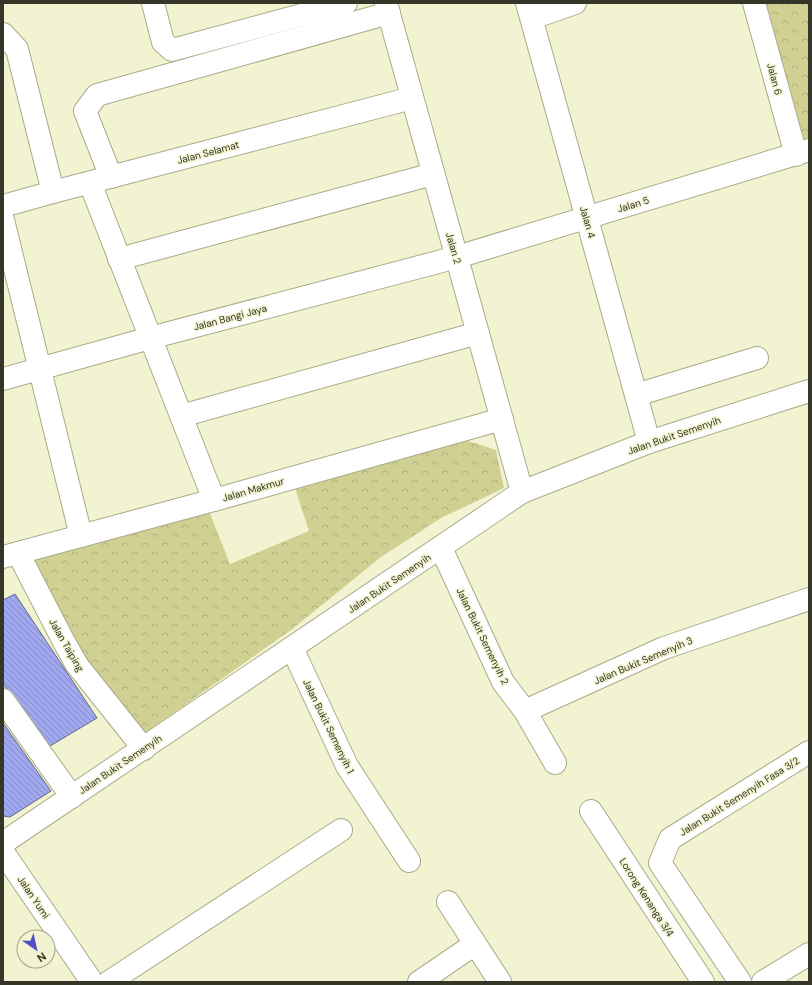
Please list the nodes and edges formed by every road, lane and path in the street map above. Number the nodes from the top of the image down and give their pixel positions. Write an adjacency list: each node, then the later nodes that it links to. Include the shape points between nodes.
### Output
1 (153, 3): 4 (street, via 163,42 172,50)
2 (575, 3): 6 (street)
3 (754, 3): 9 (street, Jalan 6)
4 (342, 4)
5 (387, 8): 8 (street, Jalan 2); 11 (street, via 97,95 85,111)
6 (530, 10): 14 (street, Jalan 4)
7 (3, 34): 12 (street, via 17,49)
8 (412, 98): 10 (street, Jalan 2); 11 (street, Jalan Selamat)
9 (802, 152): 14 (street, Jalan 5)
10 (433, 174): 16 (street, Jalan 2); 17 (street)
11 (100, 180): 12 (street, Jalan Selamat); 17 (street)
12 (53, 192): 13 (street, Jalan Selamat)
13 (3, 206)
14 (587, 218): 16 (street, Jalan 5); 24 (street, Jalan 4)
15 (3, 220): 21 (street)
16 (457, 257): 18 (street, Jalan 2); 19 (street, Jalan Bangi Jaya)
17 (119, 259): 19 (street)
18 (478, 333): 25 (street); 26 (street, Jalan 2)
19 (150, 338): 21 (street, Jalan Bangi Jaya); 25 (street)
20 (757, 358): 24 (street)
21 (40, 368): 22 (street, Jalan Bangi Jaya); 30 (street)
22 (3, 378)
23 (809, 391): 27 (street, Jalan Bukit Semenyih)
24 (636, 395): 27 (street, Jalan 4)
25 (181, 416): 29 (street)
26 (502, 419): 28 (street, Jalan 2); 29 (street, Jalan Makmur)
27 (649, 442): 28 (street, Jalan Bukit Semenyih)
28 (522, 492): 31 (street, Jalan Bukit Semenyih)
29 (214, 500): 30 (street, Jalan Makmur)
30 (81, 536): 32 (street, Jalan Makmur)
31 (441, 548): 34 (street, Jalan Bukit Semenyih); 36 (street, Jalan Bukit Semenyih 2, via 503,682)
32 (10, 555): 37 (street, Jalan Taiping, via 77,665)
33 (809, 599): 36 (street, Jalan Bukit Semenyih 3, via 664,648)
34 (292, 648): 37 (street, Jalan Bukit Semenyih); 45 (street, Jalan Bukit Semenyih 1, via 347,766)
35 (3, 700): 40 (street)
36 (525, 711): 39 (street, Jalan Bukit Semenyih 2)
37 (144, 749): 40 (street, Jalan Bukit Semenyih)
38 (809, 752): 54 (street, Jalan Bukit Semenyih Fasa 3/2, via 670,839 660,863)
39 (556, 763)
40 (72, 797): 43 (street, Jalan Bukit Semenyih)
41 (591, 811): 53 (street, Lorong Kenanga 3/4)
42 (341, 830): 50 (street)
43 (3, 843)
44 (3, 852): 49 (street, Jalan Yumi)
45 (409, 861)
46 (448, 902): 47 (street)
47 (475, 944): 51 (street); 52 (street)
48 (809, 954): 55 (street)
49 (92, 982)
50 (110, 982)
51 (419, 982)
52 (500, 982)
53 (703, 982)
54 (740, 982)
55 (764, 982)

